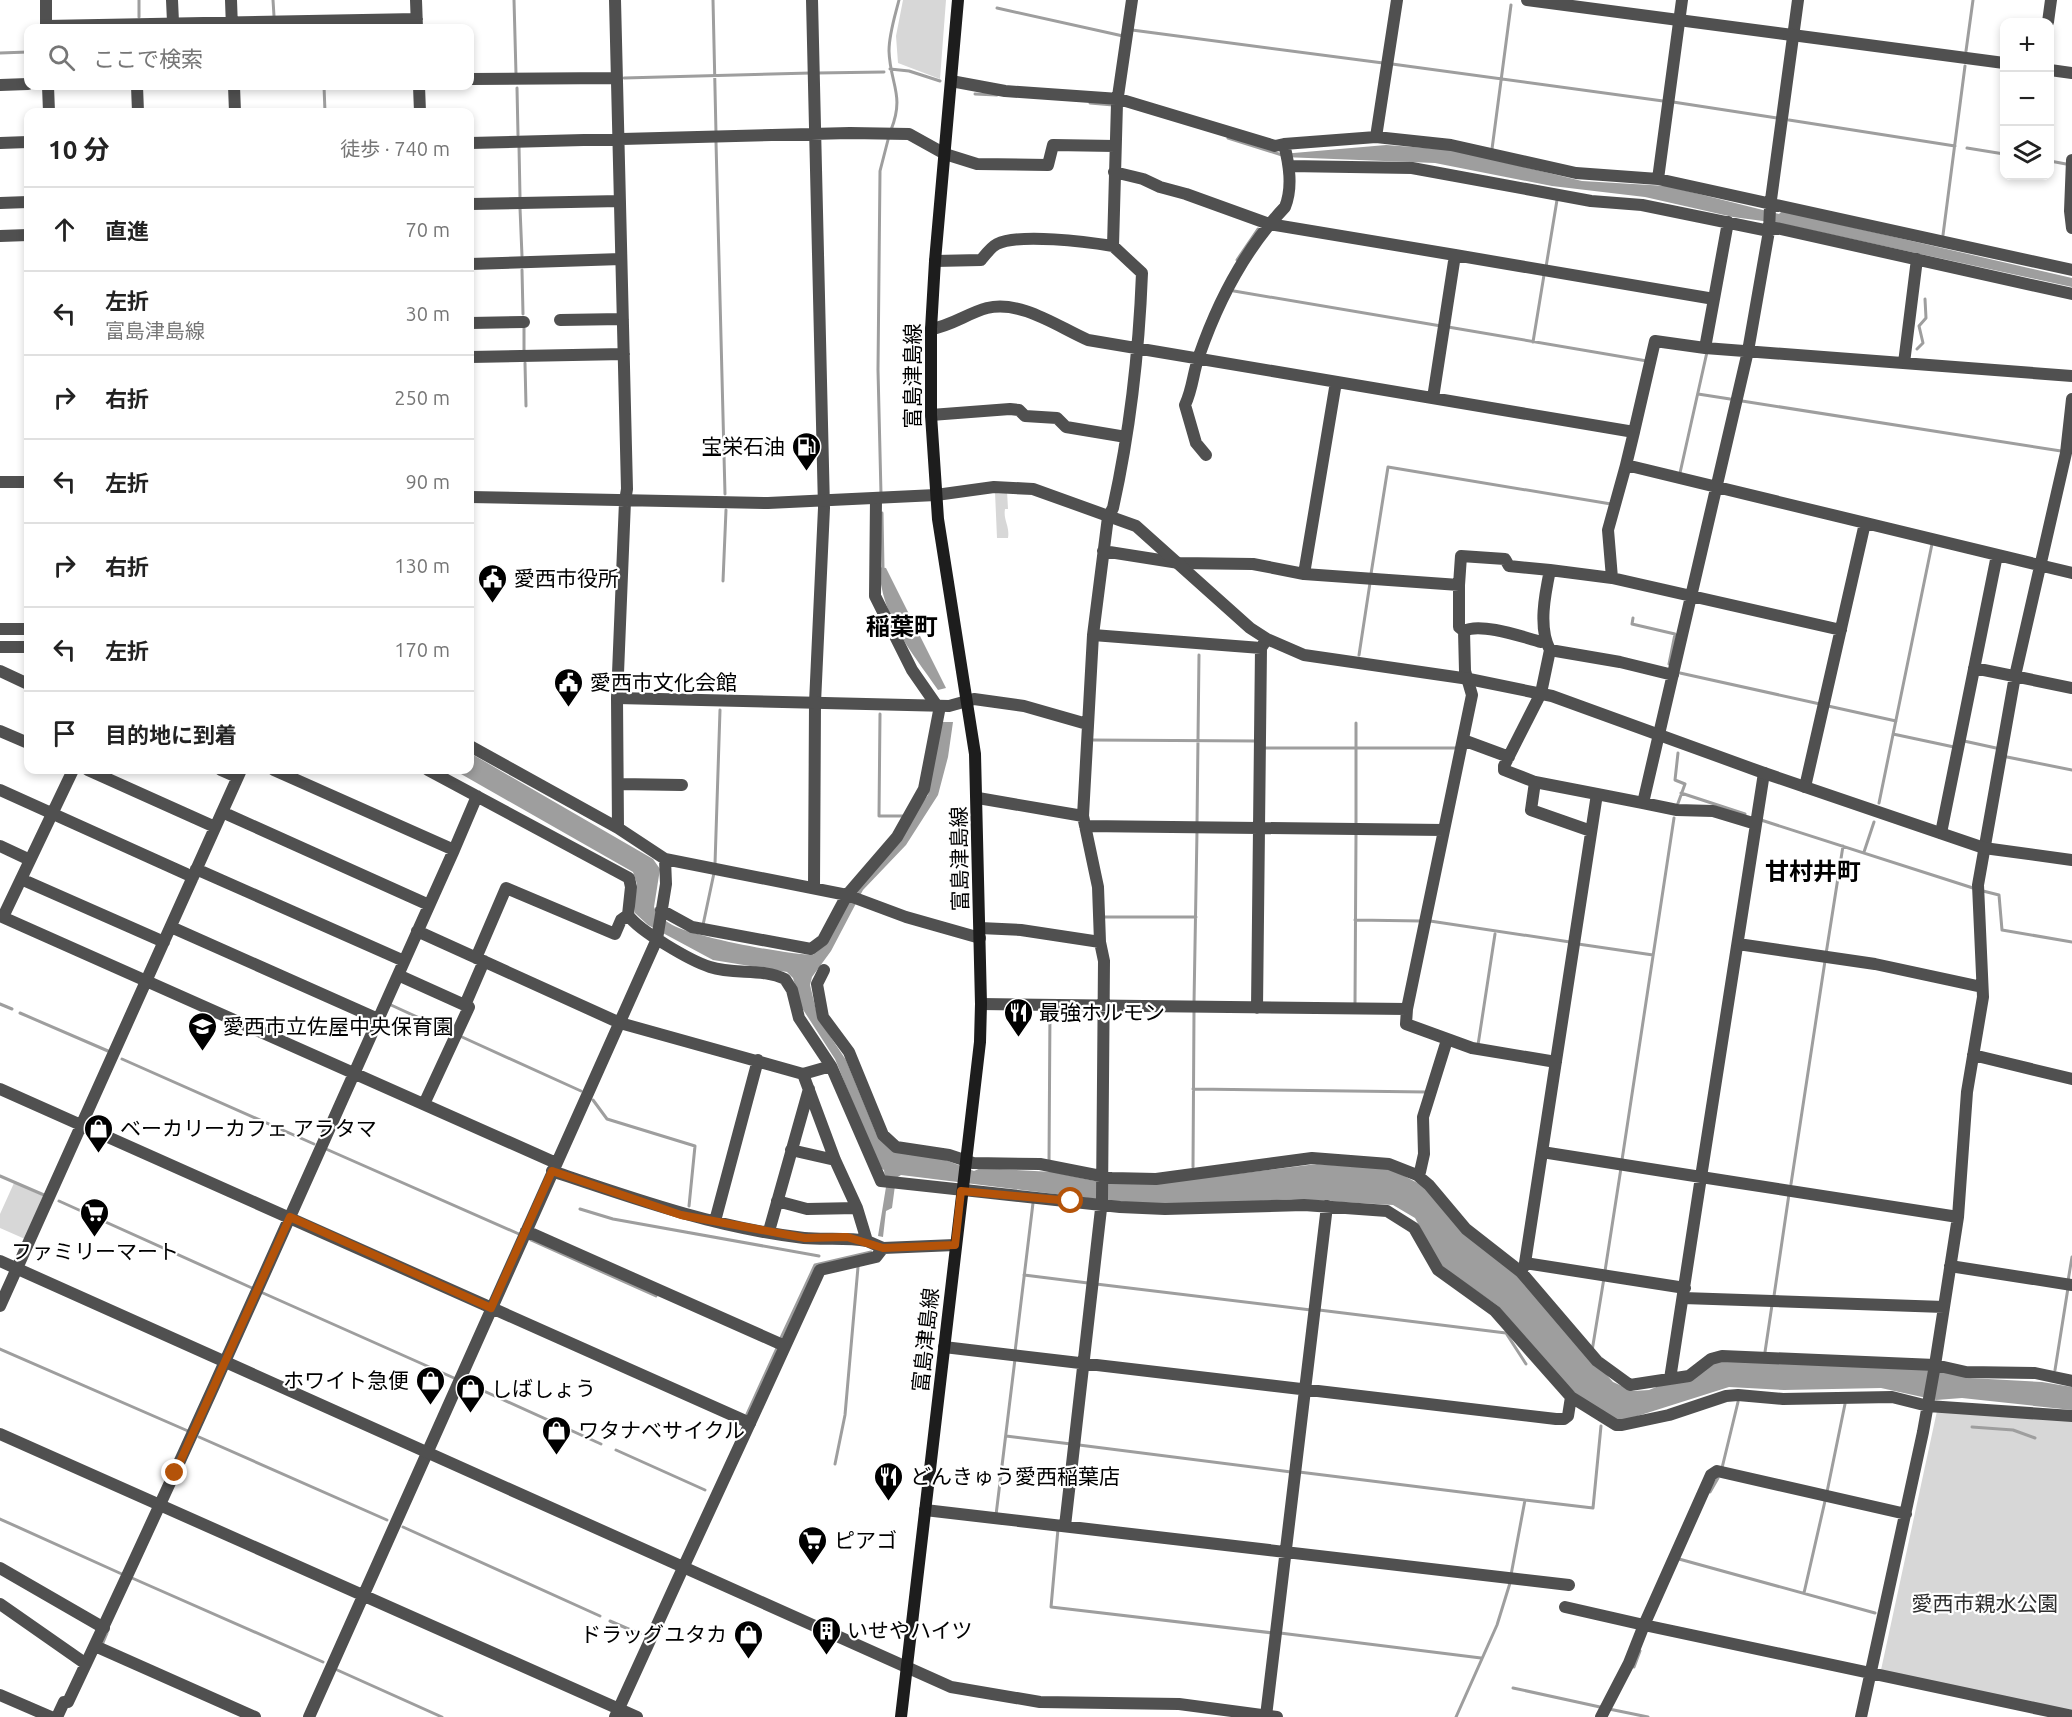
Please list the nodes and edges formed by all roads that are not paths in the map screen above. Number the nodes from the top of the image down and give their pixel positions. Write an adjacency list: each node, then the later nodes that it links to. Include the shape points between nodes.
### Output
1 (46, 0): 17 (street)
2 (172, 0): 16 (street)
3 (231, 0): 20 (street)
4 (416, 0): 21 (street)
5 (615, 0): 26 (street)
6 (812, 0): 40 (street)
7 (958, 0): 28 (main road, 富島津島線)
8 (1131, 0): 35 (street)
9 (1397, 0): 41 (street)
10 (1527, 0): 15 (street)
11 (1682, 0): 15 (street)
12 (1798, 0): 22 (street)
13 (2051, 0): 14 (street)
14 (2049, 18)
15 (1679, 20): 22 (street); 51 (street)
16 (173, 22): 18 (street); 19 (street)
17 (46, 24)
18 (154, 24)
19 (212, 24)
20 (232, 24)
21 (417, 24)
22 (1793, 35): 23 (street); 56 (street)
23 (2000, 62)
24 (2054, 71): 25 (street)
25 (2072, 73)
26 (617, 78): 27 (street); 42 (street)
27 (474, 79)
28 (951, 81): 35 (street, via 1005,91); 47 (main road, 富島津島線)
29 (24, 84): 30 (street)
30 (0, 85)
31 (48, 90): 36 (street)
32 (137, 90): 37 (street)
33 (234, 90): 38 (street)
34 (419, 90): 39 (street)
35 (1119, 99): 46 (street); 48 (street, via 1275,146)
36 (49, 108)
37 (138, 108)
38 (235, 108)
39 (420, 108)
40 (815, 134): 42 (street); 47 (street, via 909,134); 100 (street)
41 (1376, 137): 48 (street); 51 (street, via 1451,145 1576,173)
42 (618, 140): 45 (street); 52 (street)
43 (24, 142): 44 (street)
44 (0, 143)
45 (474, 143)
46 (1115, 146): 47 (street, via 1053,145 1048,165 977,164); 50 (street)
47 (945, 154): 67 (main road, 富島津島線)
48 (1286, 155): 57 (street, via 1412,168); 58 (street, via 1289,199)
49 (2072, 160): 60 (street)
50 (1114, 172): 58 (street); 63 (street)
51 (1658, 179): 56 (street)
52 (620, 201): 55 (street); 65 (street)
53 (24, 202): 54 (street)
54 (0, 203)
55 (474, 204)
56 (1770, 205): 59 (street); 69 (street)
57 (1728, 222): 59 (street); 71 (street)
58 (1269, 224): 64 (street); 82 (street, via 1246,255 1214,315)
59 (1770, 227): 66 (street); 79 (street)
60 (2072, 228)
61 (24, 235): 62 (street)
62 (0, 236)
63 (1113, 246): 67 (street, via 1075,240 1015,240 997,244 981,260); 78 (street, via 1142,273)
64 (1455, 255): 71 (street); 86 (street)
65 (621, 259): 68 (street); 72 (street)
66 (1917, 260): 70 (street); 83 (street)
67 (935, 261): 76 (main road, 富島津島線)
68 (474, 264)
69 (2072, 270)
70 (2072, 294)
71 (1714, 299): 77 (street)
72 (623, 319): 73 (street); 80 (street)
73 (560, 320)
74 (524, 322): 75 (street)
75 (474, 323)
76 (931, 329): 78 (street, via 988,308 1012,308 1050,320 1088,340); 88 (main road, 富島津島線)
77 (1705, 348): 79 (street); 89 (street, via 1655,341)
78 (1138, 349): 82 (street); 90 (street)
79 (1748, 351): 83 (street); 95 (street)
80 (624, 354): 81 (street); 99 (street)
81 (474, 357)
82 (1198, 359): 85 (street); 91 (street, via 1193,389 1185,405 1196,443)
83 (1904, 363): 84 (street)
84 (2072, 376)
85 (1336, 382): 86 (street); 109 (street)
86 (1433, 398): 89 (street)
87 (2072, 399): 106 (street, via 2066,453)
88 (931, 415): 90 (street, via 1010,409 1026,416 1057,418 1066,427); 96 (main road, 富島津島線)
89 (1634, 432): 92 (street)
90 (1126, 437): 101 (street)
91 (1206, 455)
92 (1626, 465): 95 (street); 110 (street, via 1608,531)
93 (24, 482): 94 (street)
94 (0, 483)
95 (1716, 486): 102 (street); 112 (street)
96 (936, 495): 98 (street); 101 (street, via 994,487 1033,489); 131 (main road, 富島津島線)
97 (474, 497): 99 (street)
98 (880, 498): 100 (street); 133 (street, via 875,596 912,670)
99 (625, 501): 100 (street); 130 (street)
100 (824, 501): 132 (street)
101 (1108, 517): 103 (street); 105 (street, via 1136,526)
102 (1866, 523): 104 (street); 115 (street)
103 (1103, 551): 105 (street); 117 (street)
104 (1997, 555): 106 (street); 122 (street)
105 (1179, 563): 109 (street, via 1253,564); 118 (street)
106 (2038, 566): 108 (street); 125 (street)
107 (1550, 570): 110 (street); 111 (street, via 1509,566 1505,559 1461,556); 119 (street, via 1545,594)
108 (2072, 573)
109 (1304, 574): 111 (street)
110 (1612, 578): 112 (street)
111 (1459, 585): 116 (street, via 1459,627)
112 (1691, 596): 115 (street); 124 (street)
113 (0, 629): 114 (street)
114 (24, 629)
115 (1841, 630): 150 (street)
116 (1464, 631): 119 (street, via 1493,630); 126 (street, via 1465,671)
117 (1093, 635): 118 (street); 134 (street)
118 (1264, 644): 126 (street, via 1325,659); 162 (street)
119 (1548, 645): 124 (street); 129 (street)
120 (0, 647): 121 (street)
121 (24, 647)
122 (1974, 668): 125 (street); 165 (street)
123 (0, 671): 127 (street)
124 (1673, 675): 136 (street)
125 (2015, 676): 128 (street); 167 (street)
126 (1469, 679): 129 (street); 137 (street, via 1472,694)
127 (24, 682)
128 (2072, 688)
129 (1541, 693): 136 (street); 140 (street)
130 (617, 698): 132 (street); 148 (street)
131 (967, 701): 133 (street); 134 (street, via 1024,706); 154 (main road, 富島津島線)
132 (815, 703): 133 (street); 174 (street)
133 (938, 706): 175 (street, via 924,789 897,837)
134 (1087, 724): 158 (street)
135 (0, 731): 138 (street)
136 (1659, 736): 141 (street); 155 (street)
137 (1463, 740): 140 (street); 163 (street)
138 (24, 741)
139 (474, 748): 161 (street)
140 (1509, 757): 147 (street, via 1504,770)
141 (1764, 773): 150 (street); 159 (street)
142 (71, 774): 157 (street)
143 (97, 774): 160 (street)
144 (239, 774): 156 (street)
145 (283, 774): 168 (street)
146 (436, 774): 153 (street)
147 (1535, 782): 152 (street); 164 (street, via 1531,810)
148 (619, 784): 149 (street); 161 (street)
149 (682, 785)
150 (1805, 787): 165 (street)
151 (0, 790): 157 (street)
152 (1597, 794): 155 (street); 164 (street)
153 (477, 796): 168 (street); 178 (street, via 629,878)
154 (978, 798): 158 (street); 182 (main road, 富島津島線)
155 (1643, 803): 159 (street, via 1677,810 1713,811)
156 (222, 812): 160 (street); 176 (street)
157 (52, 813): 170 (street); 172 (street)
158 (1084, 821): 162 (street); 185 (street, via 1098,887)
159 (1756, 824): 186 (street)
160 (215, 827): 172 (street)
161 (618, 828): 169 (street)
162 (1259, 828): 163 (street); 196 (street)
163 (1444, 830): 197 (street)
164 (1591, 831): 203 (street)
165 (1941, 833): 167 (street)
166 (0, 846): 170 (street)
167 (1984, 848): 171 (street); 192 (street, via 1978,885)
168 (454, 850): 176 (street)
169 (665, 859): 174 (street); 177 (street)
170 (30, 860): 173 (street)
171 (2072, 860)
172 (195, 873): 180 (street); 188 (street)
173 (21, 879): 179 (street); 184 (street)
174 (814, 888): 175 (street)
175 (852, 897): 177 (street, via 823,940 805,950 692,927); 182 (street, via 906,917)
176 (429, 905): 181 (street)
177 (661, 912): 183 (street)
178 (628, 915): 183 (street, via 633,923); 187 (street, via 615,934 506,888)
179 (1, 917): 191 (street)
180 (171, 927): 184 (street); 198 (street)
181 (417, 931): 187 (street); 188 (street)
182 (980, 933): 185 (street, via 1021,930); 193 (main road, 富島津島線)
183 (657, 936): 199 (street); 204 (street, via 711,968 785,979 799,1018)
184 (164, 942): 191 (street)
185 (1100, 942): 195 (street)
186 (1738, 944): 192 (street, via 1875,964); 218 (street)
187 (480, 960): 194 (street); 199 (street)
188 (404, 962): 190 (street)
189 (824, 970): 215 (street, via 817,984 823,1017 849,1052 883,1136 897,1147)
190 (398, 975): 194 (street); 198 (street)
191 (146, 981): 205 (street); 211 (street)
192 (1982, 987): 201 (street)
193 (981, 1004): 195 (street); 215 (main road, 富島津島線)
194 (465, 1005): 210 (street, via 469,1007)
195 (1104, 1006): 196 (street); 219 (street)
196 (1257, 1008): 197 (street)
197 (1407, 1009): 200 (street, via 1406,1023)
198 (378, 1019): 205 (street)
199 (620, 1023): 202 (street); 216 (street)
200 (1447, 1040): 203 (street); 217 (street, via 1424,1118 1424,1154)
201 (1973, 1055): 207 (street); 226 (street)
202 (758, 1060): 206 (street); 227 (street)
203 (1556, 1062): 213 (street)
204 (831, 1066): 206 (street); 220 (street, via 884,1181)
205 (354, 1074): 210 (street); 225 (street)
206 (803, 1074): 209 (street)
207 (2072, 1079)
208 (0, 1089): 211 (street)
209 (809, 1089): 212 (street); 214 (street)
210 (424, 1104): 216 (street)
211 (81, 1125): 225 (street); 236 (street)
212 (791, 1150): 214 (street); 221 (street)
213 (1542, 1152): 218 (street); 235 (street)
214 (835, 1160): 224 (street)
215 (965, 1162): 219 (street, via 1048,1165); 220 (main road, 富島津島線)
216 (554, 1167): 227 (street, via 681,1215); 228 (street)
217 (1417, 1175): 219 (street, via 1389,1164 1312,1158 1156,1179); 235 (street, via 1466,1229)
218 (1701, 1177): 226 (street); 238 (street)
219 (1104, 1178): 222 (street)
220 (961, 1189): 222 (street); 231 (main road, 富島津島線)
221 (777, 1201): 224 (street, via 807,1209); 229 (street)
222 (1102, 1203): 223 (street, via 1165,1209); 245 (street)
223 (1327, 1206): 249 (street); 250 (street, via 1387,1211 1414,1228 1438,1270 1495,1311)
224 (857, 1208): 230 (street)
225 (290, 1217): 241 (street); 244 (street)
226 (1958, 1217): 234 (street)
227 (715, 1221): 229 (street)
228 (526, 1231): 241 (street); 242 (street)
229 (769, 1231): 230 (street, via 805,1238 847,1237)
230 (867, 1241): 232 (street)
231 (955, 1245): 232 (street); 243 (main road, 富島津島線)
232 (883, 1248): 242 (street, via 876,1257 820,1270)
233 (0, 1262): 236 (street)
234 (1950, 1266): 237 (street); 240 (street)
235 (1523, 1268): 238 (street); 247 (street, via 1597,1361 1622,1381 1641,1385)
236 (17, 1269): 239 (street); 244 (street)
237 (2072, 1285)
238 (1684, 1293): 240 (street); 247 (street)
239 (0, 1306)
240 (1944, 1307): 246 (street)
241 (491, 1308): 253 (street); 255 (street)
242 (785, 1346): 253 (street)
243 (944, 1347): 245 (street); 257 (main road, 富島津島線)
244 (225, 1362): 255 (street); 256 (street)
245 (1083, 1363): 249 (street); 259 (street)
246 (1934, 1366): 247 (street, via 1722,1356 1711,1359 1689,1376); 248 (street, via 1966,1372 2035,1373); 251 (street)
247 (1671, 1379)
248 (2072, 1381)
249 (1305, 1391): 250 (street, via 1556,1419 1568,1416); 260 (street)
250 (1570, 1397): 251 (street, via 1616,1425 1660,1418 1738,1395 1783,1399 1892,1397)
251 (1928, 1405): 252 (street); 258 (street)
252 (2072, 1416)
253 (750, 1423): 262 (street)
254 (0, 1434): 256 (street)
255 (428, 1452): 262 (street); 264 (street)
256 (160, 1504): 264 (street); 268 (street)
257 (925, 1510): 259 (street); 271 (main road, 富島津島線)
258 (1906, 1514): 267 (street, via 1717,1471 1711,1475); 272 (street)
259 (1065, 1526): 260 (street)
260 (1286, 1551): 263 (street); 275 (street)
261 (0, 1568): 268 (street)
262 (683, 1568): 271 (street); 274 (street)
263 (1569, 1585)
264 (363, 1596): 274 (street); 280 (street)
265 (0, 1604): 270 (street)
266 (1564, 1607): 267 (street)
267 (1644, 1625): 272 (street); 283 (street)
268 (104, 1628): 269 (street)
269 (95, 1646): 270 (street); 279 (street)
270 (86, 1664): 278 (street)
271 (907, 1667): 275 (street, via 951,1687 1006,1698 1179,1704); 282 (main road, 富島津島線)
272 (1871, 1673): 276 (street); 284 (street)
273 (0, 1695): 277 (street)
274 (617, 1713): 281 (street)
275 (1271, 1716)
276 (2072, 1716)
277 (51, 1717)
278 (57, 1717)
279 (255, 1717)
280 (309, 1717)
281 (637, 1717)
282 (901, 1717)
283 (1601, 1717)
284 (1861, 1717)

